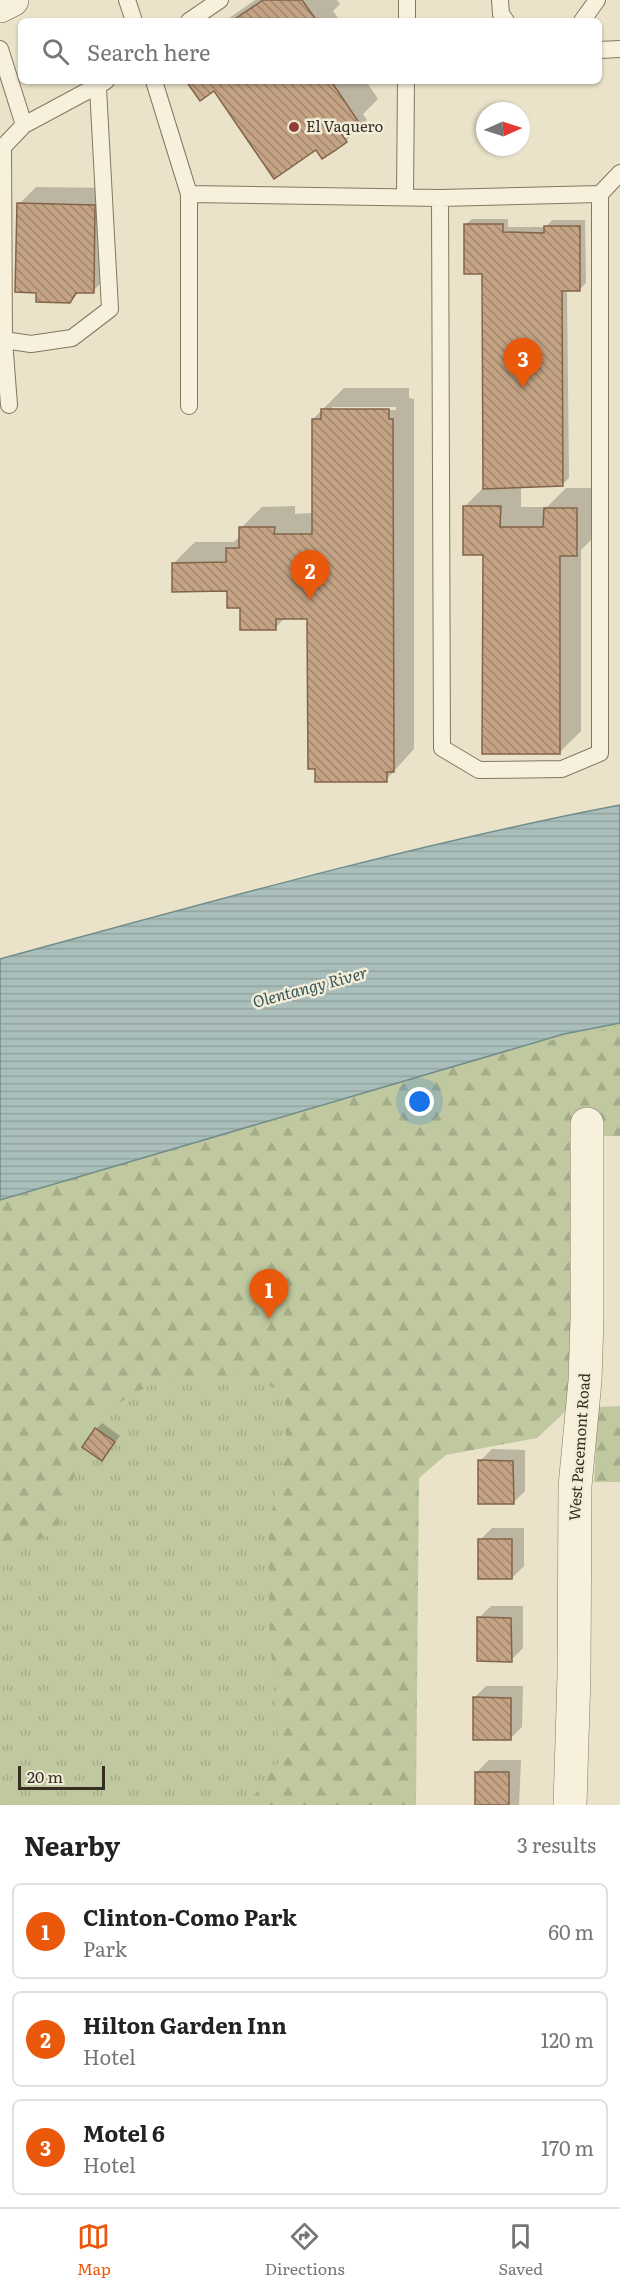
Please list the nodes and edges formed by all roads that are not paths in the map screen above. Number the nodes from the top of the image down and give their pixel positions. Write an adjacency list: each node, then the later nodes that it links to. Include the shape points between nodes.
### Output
1 (12, 0): 7 (street)
2 (127, 0): 8 (lane)
3 (220, 0): 9 (lane)
4 (407, 0): 10 (lane)
5 (500, 0): 11 (lane)
6 (597, 0): 12 (lane)
7 (0, 6)
8 (133, 18)
9 (193, 18)
10 (407, 18)
11 (504, 18)
12 (584, 18)
13 (0, 48): 19 (lane)
14 (620, 49): 15 (lane)
15 (602, 50)
16 (102, 84): 19 (lane); 25 (lane, via 110,309 72,338 31,344)
17 (155, 84): 21 (lane)
18 (406, 84): 23 (lane)
19 (24, 125): 25 (lane, via 3,147)
20 (620, 173): 22 (lane)
21 (189, 194): 23 (lane); 27 (lane)
22 (600, 194): 24 (lane); 24 (lane, via 600,753 562,769 479,770 442,748)
23 (405, 196): 24 (lane)
24 (440, 198)
25 (4, 340): 26 (lane)
26 (9, 405)
27 (189, 406)
28 (587, 1124): 29 (street, West Pacemont Road, via 587,1320 575,1486)
29 (570, 1805)

